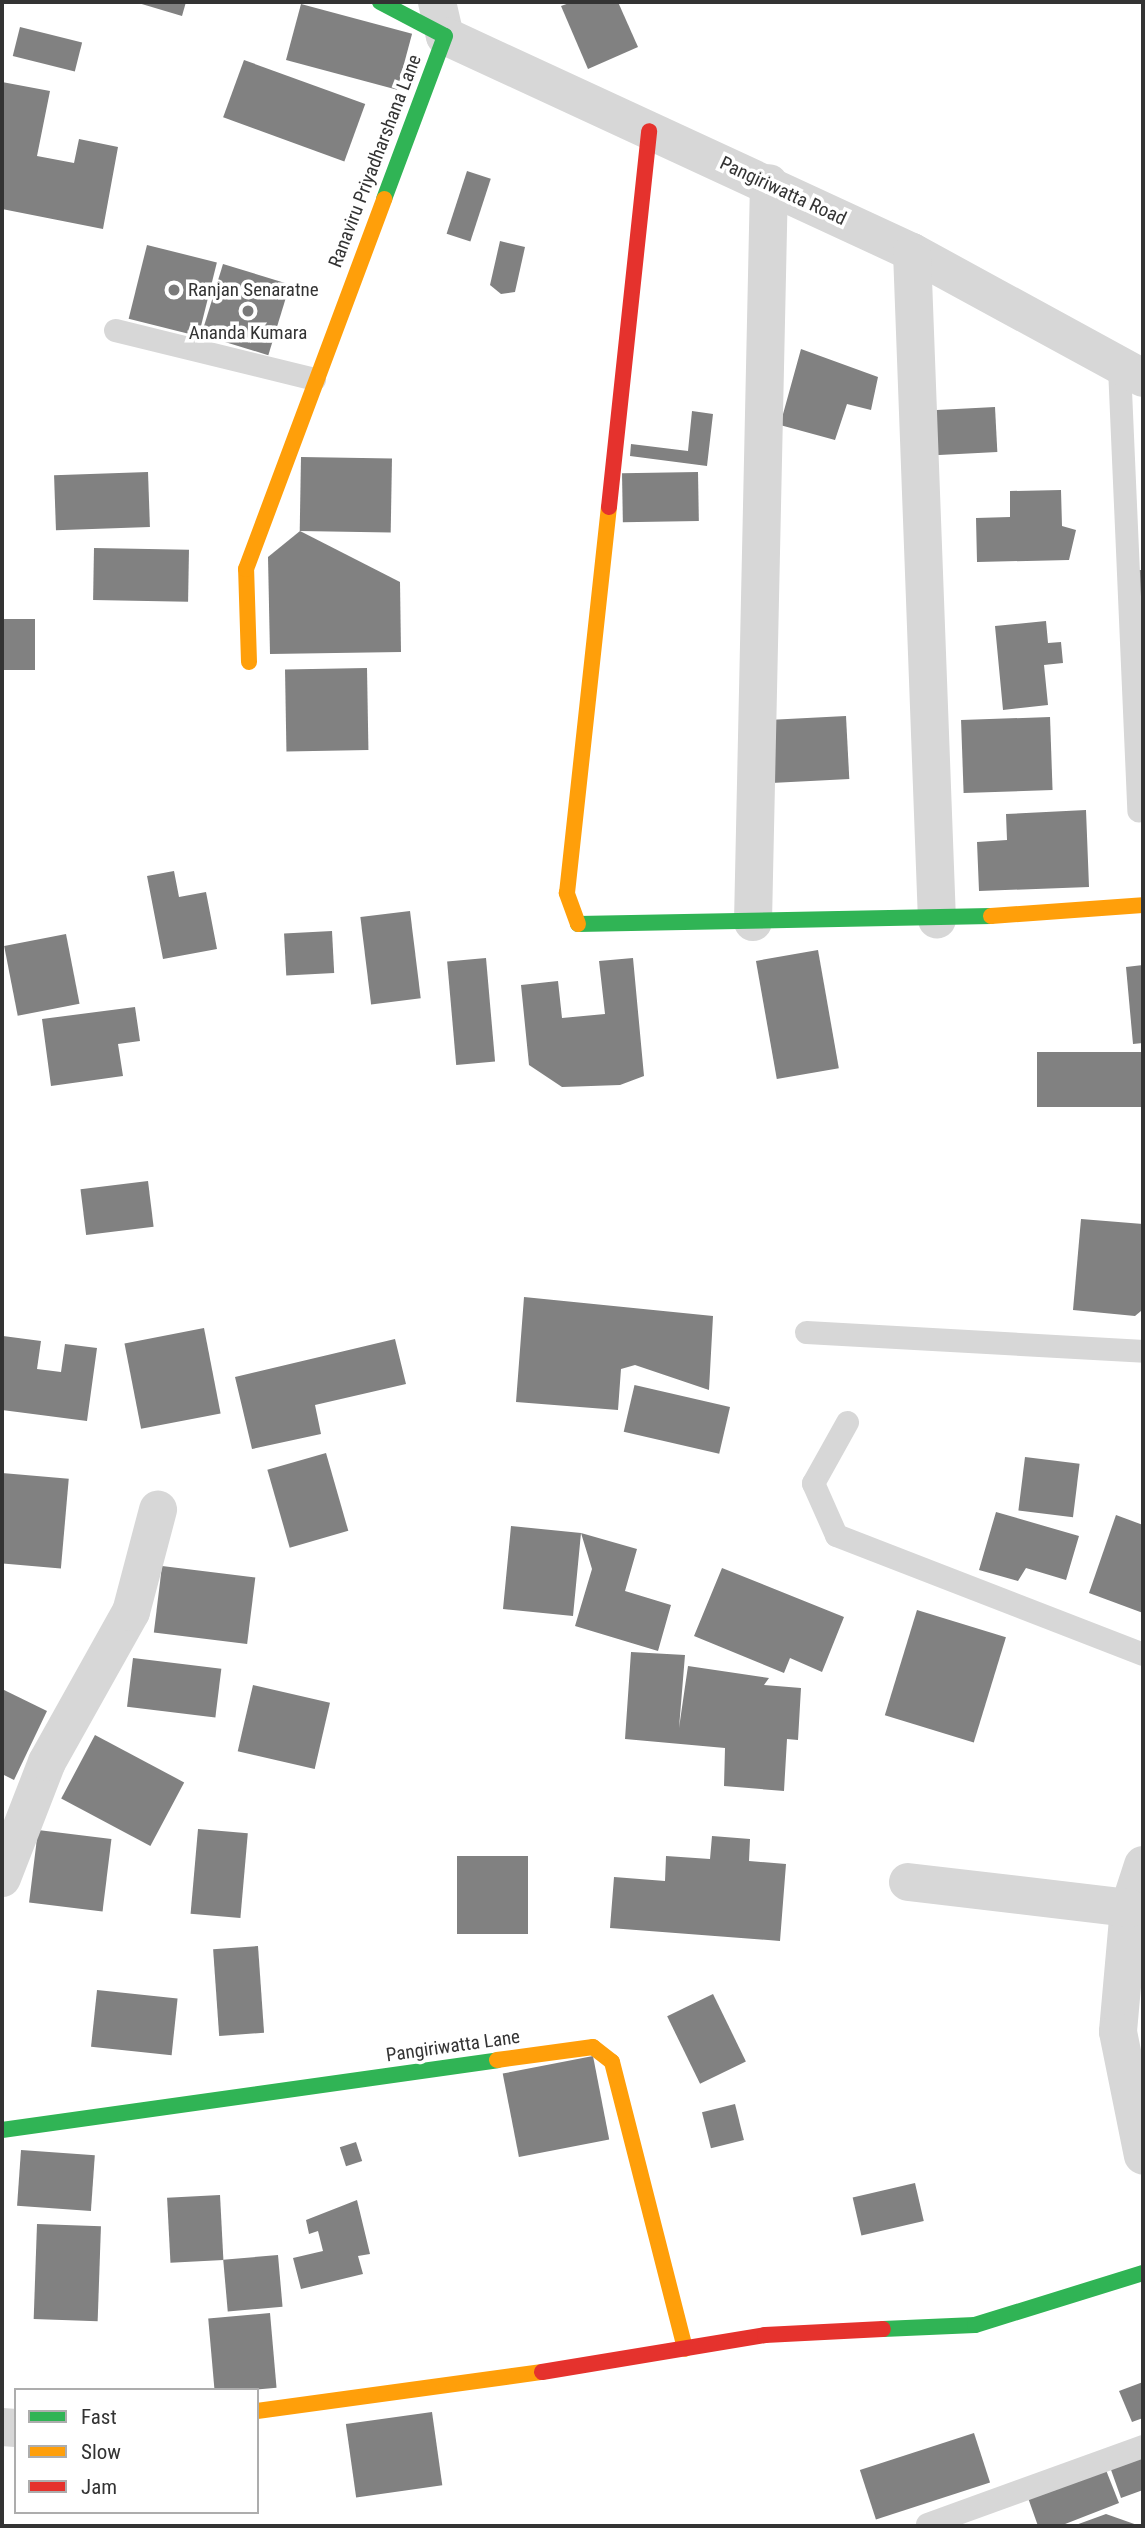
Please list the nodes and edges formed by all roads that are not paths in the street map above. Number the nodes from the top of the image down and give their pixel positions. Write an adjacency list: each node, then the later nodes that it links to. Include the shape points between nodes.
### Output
1 (380, 2): 2 (street)
2 (441, 19): 3 (street, Pangiriwatta Road); 8 (street, Ranaviru Priyadharshana Lane)
3 (649, 131): 4 (street, Pangiriwatta Road); 13 (street, via 567,893 578,924)
4 (769, 183): 5 (street, Pangiriwatta Road); 13 (street)
5 (912, 252): 7 (street, Pangiriwatta Road); 12 (street)
6 (115, 330): 8 (lane)
7 (1131, 373): 10 (lane)
8 (314, 379): 9 (street, Ranaviru Priyadharshana Lane, via 246,569)
9 (249, 662)
10 (1138, 811)
11 (1143, 905): 12 (street)
12 (937, 920): 13 (street)
13 (753, 922)
14 (806, 1332): 15 (lane)
15 (1143, 1351)
16 (847, 1422): 18 (lane, via 813,1483 836,1535)
17 (158, 1510): 20 (street, via 131,1612 47,1762)
18 (1143, 1654)
19 (1143, 1865): 22 (street)
20 (2, 1878)
21 (908, 1882): 22 (street)
22 (1129, 1908): 24 (street, via 1118,2032)
23 (2, 2130): 26 (street, Pangiriwatta Lane, via 593,2048 612,2062)
24 (1143, 2156)
25 (1143, 2273): 26 (street, via 975,2325 765,2335)
26 (685, 2349): 27 (street, via 380,2399)
27 (259, 2411)
28 (1143, 2446): 29 (lane)
29 (927, 2524)

